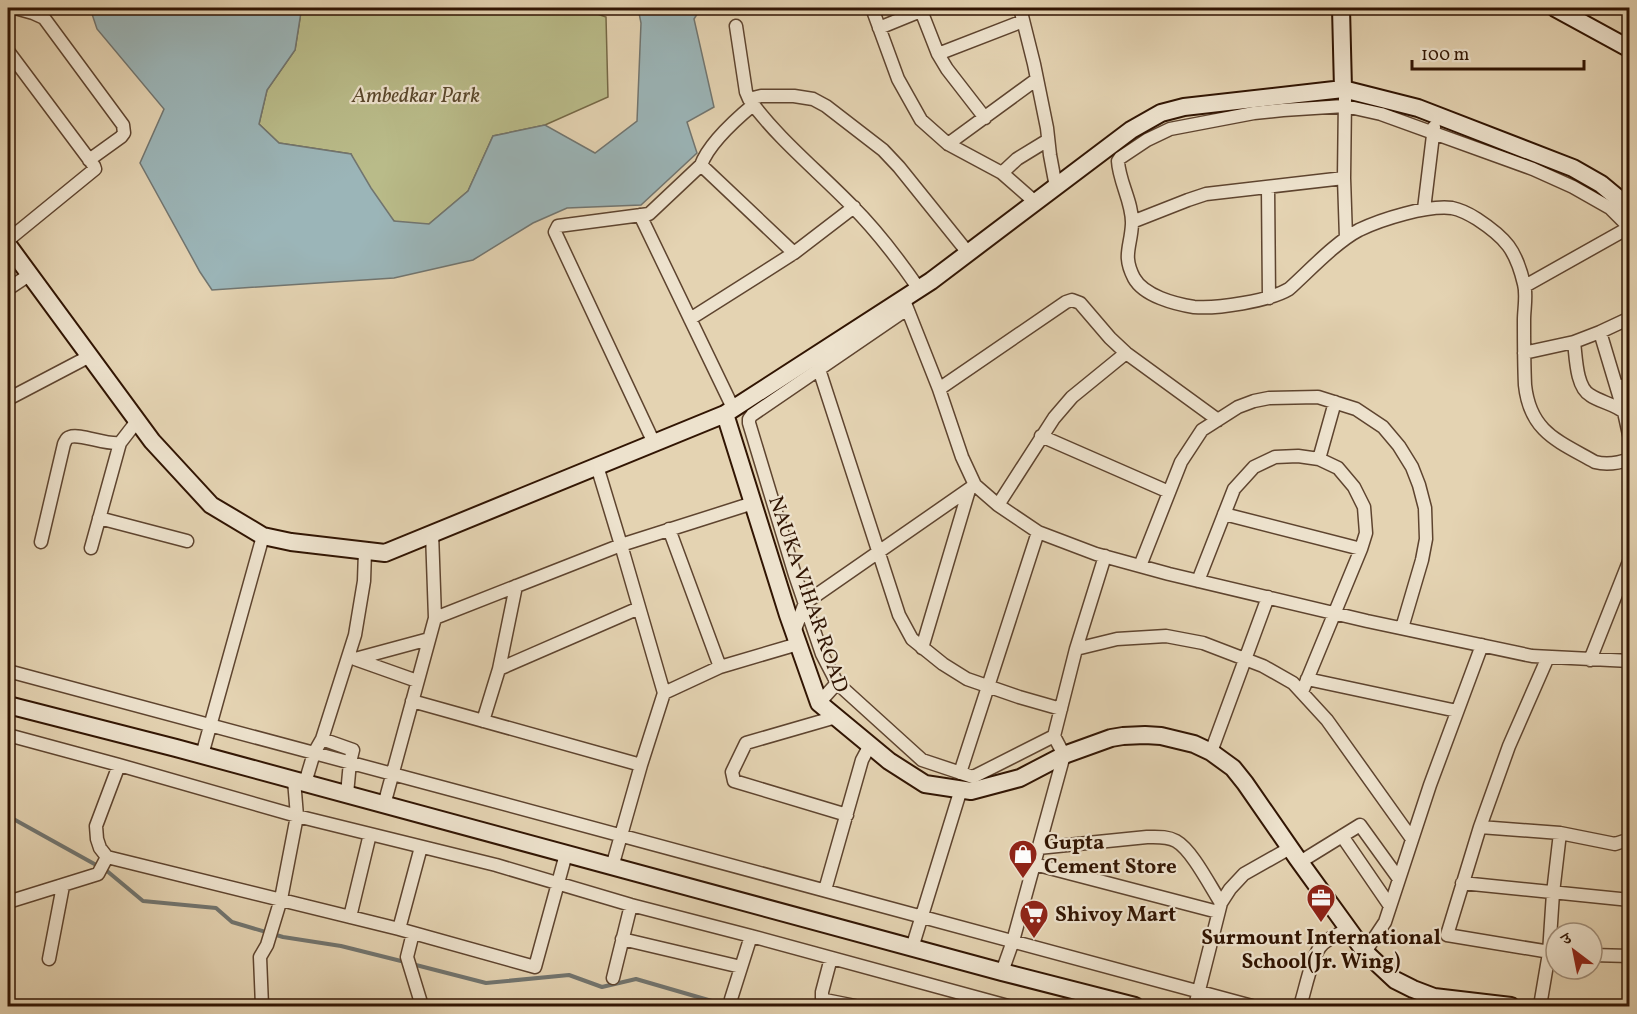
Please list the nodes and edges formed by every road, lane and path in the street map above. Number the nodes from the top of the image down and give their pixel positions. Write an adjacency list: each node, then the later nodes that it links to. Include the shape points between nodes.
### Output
1 (15, 8): 7 (street)
2 (872, 8): 10 (street)
3 (1020, 8): 8 (street)
4 (1341, 8): 15 (street)
5 (1555, 8): 11 (street)
6 (923, 9): 10 (street); 13 (street)
7 (45, 13): 22 (street, via 123,125 121,137)
8 (1023, 21): 13 (street); 14 (street)
9 (736, 26): 16 (street)
10 (879, 28): 21 (street, via 898,79 921,120)
11 (1629, 49)
12 (8, 51): 22 (street)
13 (938, 54): 18 (street)
14 (1037, 79): 18 (street); 20 (street)
15 (1344, 97): 17 (street); 19 (street); 25 (street); 27 (street, via 1184,106 1161,113 1131,130); 33 (street, via 1170,129 1147,140 1118,161)
16 (751, 102): 23 (street, via 705,155); 29 (street, via 781,137); 39 (street, via 761,96 794,96 826,106 883,150)
17 (1435, 114): 19 (street); 31 (street, via 1573,168 1601,184)
18 (985, 118): 21 (street)
19 (1434, 132): 30 (street); 34 (street, via 1573,187 1610,208)
20 (1048, 140): 24 (street); 27 (street)
21 (948, 144): 24 (street)
22 (89, 160): 36 (street, via 93,171)
23 (701, 165): 32 (street, via 649,214); 38 (street)
24 (1002, 173): 28 (street)
25 (1344, 178): 26 (street); 35 (street)
26 (1268, 187): 33 (street, via 1206,194); 44 (street)
27 (1056, 188): 28 (street)
28 (1035, 202): 39 (street)
29 (854, 207): 38 (street); 43 (street)
30 (1424, 209): 35 (street, via 1380,222); 41 (street, via 1466,212 1495,230 1510,247)
31 (1629, 211)
32 (640, 216): 47 (street); 65 (street, via 558,226 555,232)
33 (1132, 222): 44 (street, via 1129,266 1140,288 1149,294 1194,307)
34 (1629, 228): 41 (street)
35 (1346, 238): 44 (street, via 1289,289)
36 (8, 240)
37 (8, 245): 40 (street)
38 (794, 253): 47 (street)
39 (969, 254): 43 (street)
40 (29, 275): 42 (street); 52 (street)
41 (1525, 286): 51 (street)
42 (8, 289)
43 (919, 289): 45 (street)
44 (1269, 298)
45 (905, 304): 53 (street); 56 (street)
46 (1629, 318): 48 (street)
47 (690, 319): 59 (street)
48 (1600, 332): 49 (street); 55 (street)
49 (1574, 342): 51 (street); 60 (street, via 1583,389)
50 (1126, 352): 56 (street, via 1080,303 1072,300); 61 (street); 63 (street, via 1072,397)
51 (1524, 353): 68 (street, via 1529,408 1544,430 1603,465)
52 (90, 356): 57 (street); 62 (street)
53 (817, 363): 59 (street); 86 (street); 93 (street, via 749,419)
54 (1629, 384): 55 (street)
55 (1617, 387): 60 (street)
56 (939, 389): 70 (street)
57 (8, 399)
58 (1335, 402): 61 (street, via 1318,396 1269,398 1238,407); 67 (street); 97 (street, via 1356,409 1383,427 1412,467 1419,485 1426,538)
59 (729, 411): 65 (street); 72 (street, NAUKA VIHAR ROAD)
60 (1624, 412): 64 (street)
61 (1218, 420): 71 (street, via 1202,430 1180,462)
62 (137, 421): 66 (street); 79 (street, via 211,505)
63 (1041, 436): 71 (street); 73 (street)
64 (1629, 439)
65 (654, 442): 69 (street)
66 (120, 443): 75 (street); 81 (street, via 73,435 67,438)
67 (1319, 459): 74 (street, via 1275,457 1254,467 1234,489); 84 (street, via 1338,468 1364,507 1366,533)
68 (1629, 459)
69 (597, 466): 78 (street); 82 (street)
70 (972, 488): 73 (street); 86 (street); 101 (street)
71 (1169, 492): 89 (street)
72 (753, 502): 76 (street); 98 (street, NAUKA VIHAR ROAD)
73 (998, 505): 77 (street)
74 (1224, 514): 84 (street); 90 (street)
75 (99, 518): 80 (street); 83 (street)
76 (669, 529): 82 (street); 108 (street)
77 (1038, 532): 87 (street); 114 (street)
78 (432, 533): 85 (street, via 385,553); 96 (street)
79 (263, 536): 85 (street); 124 (street)
80 (187, 541)
81 (41, 542)
82 (621, 545): 91 (street); 94 (street)
83 (91, 548)
84 (1361, 549): 95 (street)
85 (365, 551): 104 (street)
86 (878, 551): 93 (street); 101 (street, via 899,615 912,639)
87 (1105, 556): 89 (street); 102 (street)
88 (1629, 559): 106 (street)
89 (1140, 566): 90 (street)
90 (1198, 581): 92 (street)
91 (516, 586): 96 (street); 109 (street)
92 (1268, 597): 95 (street); 105 (street)
93 (805, 603): 98 (street); 113 (street, via 822,654)
94 (639, 608): 109 (street); 116 (street)
95 (1335, 613): 97 (street); 111 (street)
96 (435, 618): 99 (street)
97 (1402, 628): 100 (street)
98 (796, 638): 108 (street); 118 (street, NAUKA VIHAR ROAD)
99 (429, 639): 104 (street); 112 (street)
100 (1482, 645): 103 (street); 121 (street)
101 (922, 648): 114 (street, via 967,679)
102 (1076, 649): 105 (street, via 1117,639 1166,636); 120 (street)
103 (1548, 657): 106 (street); 143 (street, via 1509,746)
104 (352, 658): 112 (street); 127 (street)
105 (1245, 659): 115 (street, via 1293,683); 129 (street)
106 (1590, 660): 107 (street)
107 (1629, 661)
108 (720, 666): 116 (street)
109 (499, 669): 123 (street)
110 (8, 671): 124 (street)
111 (1307, 679): 115 (street); 121 (street)
112 (417, 681): 117 (street)
113 (837, 683): 118 (street); 138 (street, via 922,760)
114 (988, 686): 120 (street); 138 (street)
115 (1302, 692): 149 (street, via 1327,720)
116 (664, 693): 135 (street)
117 (412, 701): 123 (street); 136 (street)
118 (819, 703): 122 (street, NAUKA VIHAR ROAD)
119 (8, 705): 131 (street)
120 (1061, 709): 126 (street)
121 (1457, 711): 149 (street)
122 (836, 717): 128 (street, NAUKA VIHAR ROAD); 141 (street, via 746,743 732,776 734,780)
123 (483, 721): 135 (street)
124 (210, 725): 130 (street); 131 (street)
125 (8, 735): 134 (street)
126 (1054, 736): 132 (street); 138 (street)
127 (322, 739): 130 (street); 133 (street, via 354,750)
128 (870, 745): 138 (street, NAUKA VIHAR ROAD, via 924,784); 141 (street)
129 (1211, 752): 132 (street, NAUKA VIHAR ROAD, via 1194,744 1145,735 1111,738); 152 (street, NAUKA VIHAR ROAD, via 1233,768)
130 (314, 753): 133 (street); 137 (street)
131 (202, 755): 137 (street)
132 (1064, 755): 138 (street, NAUKA VIHAR ROAD, via 1020,778 971,791); 151 (street)
133 (350, 762): 136 (street); 139 (street)
134 (119, 765): 142 (street); 156 (street, via 96,826)
135 (641, 765): 146 (street)
136 (392, 774): 140 (street); 146 (street)
137 (299, 781): 139 (street); 142 (street)
138 (960, 781): 171 (street)
139 (347, 794): 140 (street)
140 (384, 805): 153 (street)
141 (847, 815): 162 (street)
142 (297, 816): 145 (street); 164 (street)
143 (1480, 827): 144 (street); 159 (street)
144 (1560, 833): 148 (street, via 1615,844); 163 (street)
145 (370, 834): 150 (street); 170 (street)
146 (622, 835): 157 (street); 162 (street)
147 (1342, 836): 154 (street); 158 (street, via 1361,826); 168 (street)
148 (1629, 838)
149 (1412, 839): 158 (street)
150 (421, 847): 160 (street); 173 (street)
151 (1038, 848): 155 (street); 169 (street, via 1147,837 1174,839 1191,856)
152 (1290, 848): 154 (street, NAUKA VIHAR ROAD); 169 (street, via 1244,874)
153 (566, 854): 157 (street); 160 (street)
154 (1300, 862): 174 (street, NAUKA VIHAR ROAD)
155 (1034, 864): 169 (street); 178 (street)
156 (103, 865): 161 (street); 164 (street)
157 (612, 867): 179 (street)
158 (1399, 879): 168 (street)
159 (1462, 883): 163 (street); 180 (street, via 1447,935)
160 (557, 884): 167 (street); 175 (street, via 535,967)
161 (63, 886): 166 (street); 185 (street)
162 (825, 890): 171 (street)
163 (1553, 893): 165 (street); 172 (street)
164 (281, 899): 170 (street); 192 (street, via 260,957)
165 (1629, 900)
166 (8, 902)
167 (631, 905): 176 (street); 177 (street)
168 (1390, 906): 181 (street, via 1385,922)
169 (1219, 907): 190 (street)
170 (350, 917): 173 (street)
171 (922, 917): 178 (street); 179 (street)
172 (1553, 921)
173 (399, 929): 175 (street)
174 (1348, 929): 181 (street, NAUKA VIHAR ROAD); 199 (street, via 1327,940 1315,955)
175 (413, 933): 193 (street, via 408,962)
176 (751, 936): 184 (street); 186 (street)
177 (622, 939): 186 (street); 188 (street)
178 (1012, 941): 187 (street); 190 (street)
179 (912, 948): 187 (street)
180 (1544, 951)
181 (1365, 952): 200 (street, NAUKA VIHAR ROAD, via 1395,980 1434,997)
182 (1604, 955): 183 (street)
183 (1629, 956)
184 (831, 958): 194 (street, via 822,998); 195 (street)
185 (49, 959)
186 (741, 967): 191 (street)
187 (1002, 972): 196 (street)
188 (613, 978)
189 (1546, 981): 201 (street)
190 (1199, 992): 197 (street); 198 (street)
191 (731, 999)
192 (262, 1006)
193 (422, 1006)
194 (855, 1006)
195 (1004, 1006)
196 (1135, 1006)
197 (1195, 1006)
198 (1252, 1006)
199 (1300, 1006)
200 (1511, 1006)
201 (1540, 1006)

